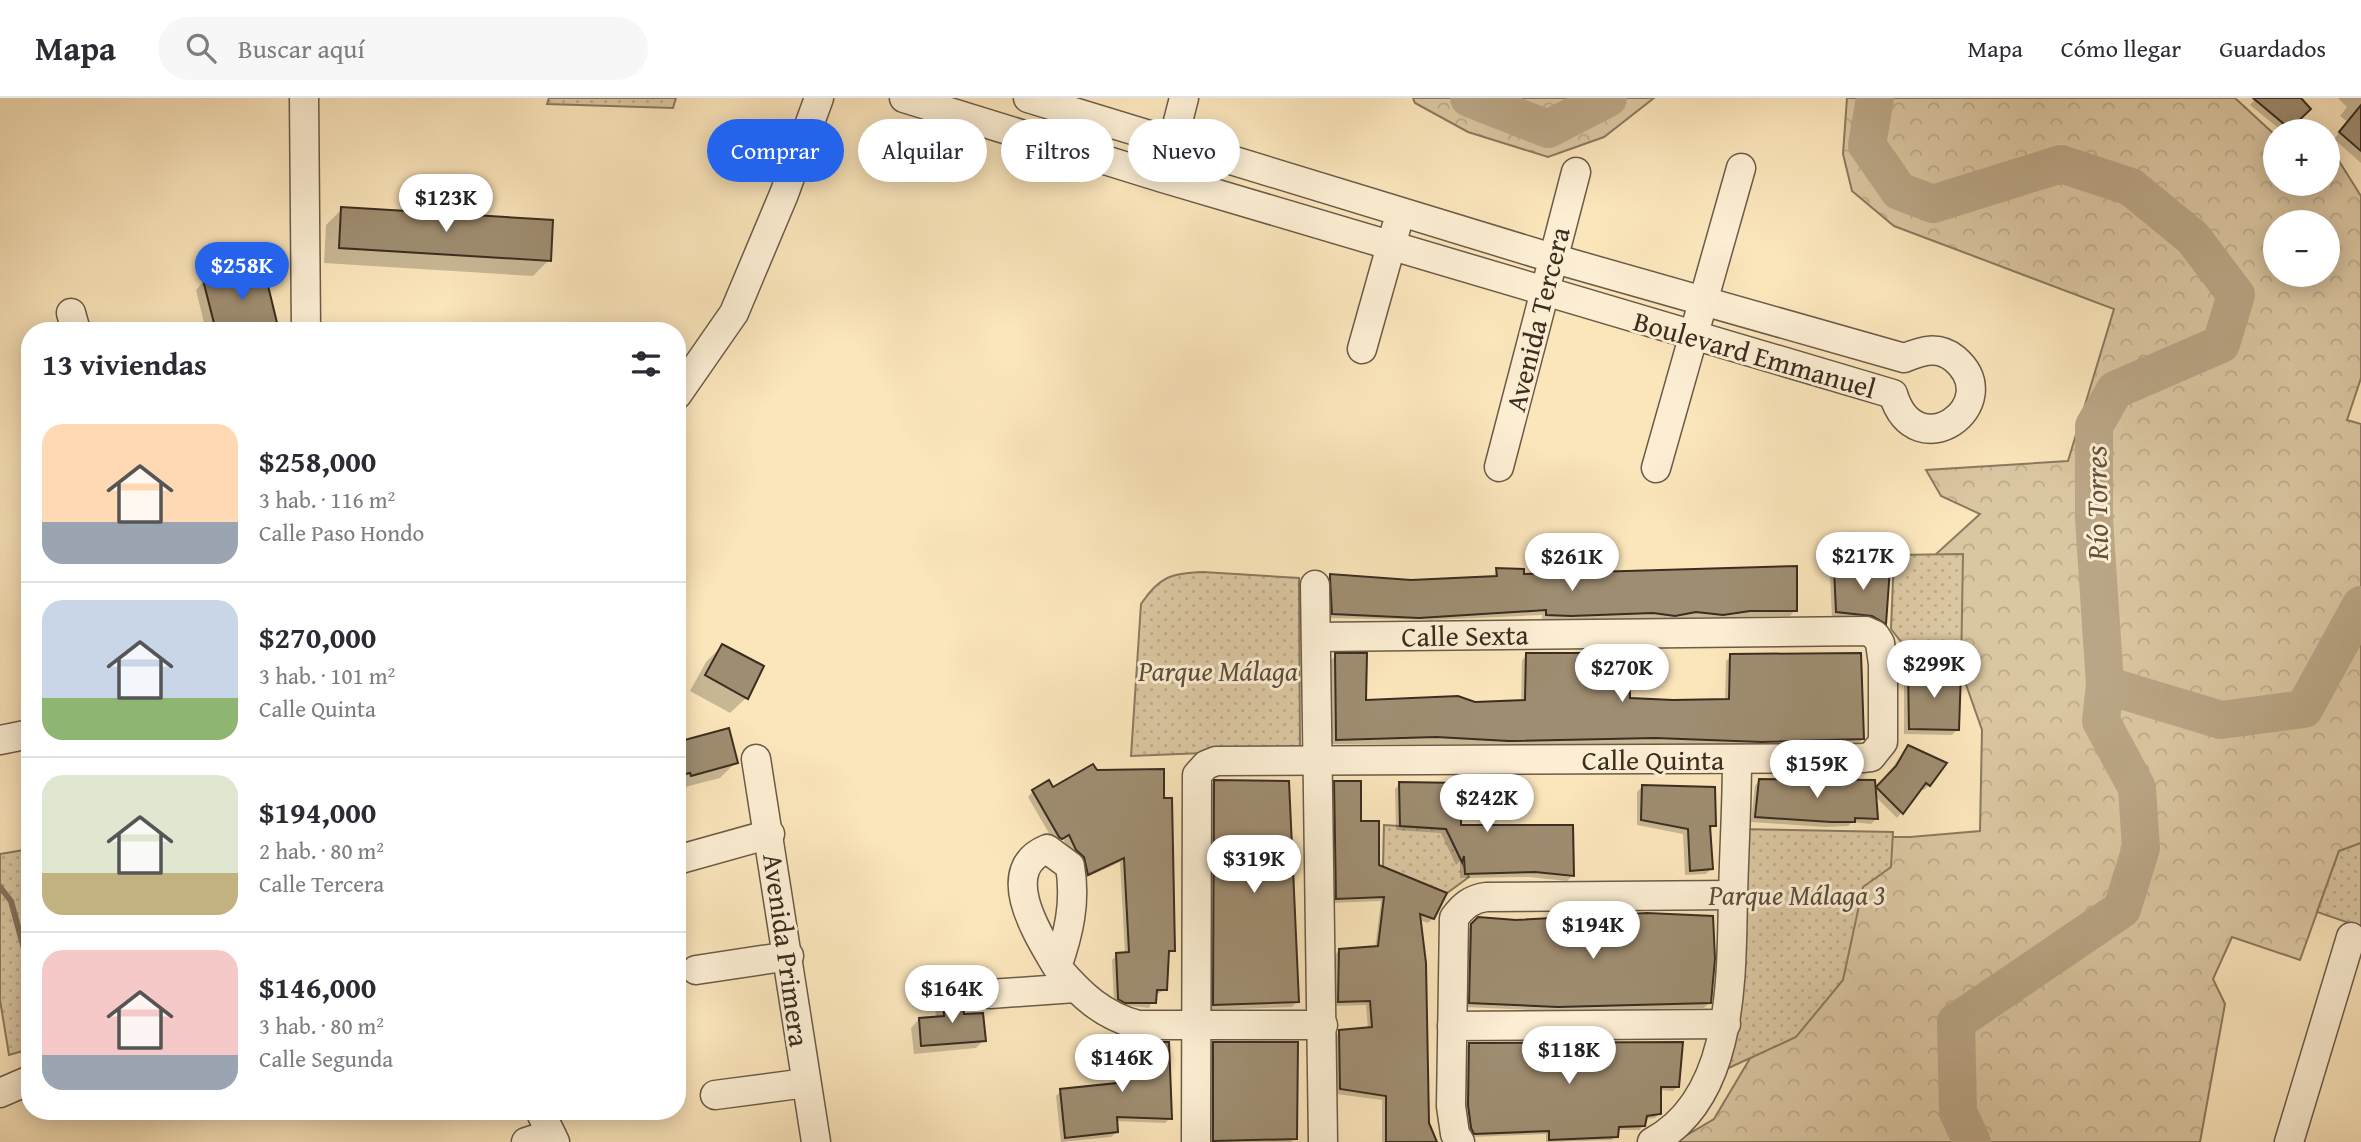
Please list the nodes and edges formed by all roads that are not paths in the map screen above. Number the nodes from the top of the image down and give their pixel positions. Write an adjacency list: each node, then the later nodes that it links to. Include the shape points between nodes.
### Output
1 (304, 98): 18 (street)
2 (819, 98): 21 (street, via 734,313)
3 (904, 98): 9 (street, Boulevard Emmanuel)
4 (1028, 98): 7 (street, Boulevard Emmanuel)
5 (1184, 98): 6 (street)
6 (1179, 119)
7 (1128, 129)
8 (1240, 163): 13 (street, Boulevard Emmanuel)
9 (1128, 167)
10 (1741, 168): 17 (street)
11 (1576, 172): 15 (street, Avenida Tercera)
12 (1176, 182): 14 (street, Boulevard Emmanuel)
13 (1401, 212): 14 (street); 15 (street, Boulevard Emmanuel)
14 (1391, 246): 16 (street, Boulevard Emmanuel); 20 (street)
15 (1552, 258): 16 (street, Avenida Tercera); 17 (street, Boulevard Emmanuel)
16 (1543, 292): 19 (street, Boulevard Emmanuel); 22 (street, Avenida Tercera)
17 (1704, 302): 19 (street); 19 (street, Boulevard Emmanuel, via 1904,358 1924,350 1939,351 1963,368 1971,393 1955,422 1927,429 1906,420 1893,394)
18 (306, 322)
19 (1694, 336): 23 (street)
20 (1362, 349)
21 (686, 382)
22 (1499, 467)
23 (1656, 468)
24 (1315, 585): 25 (street)
25 (1316, 637): 28 (street, Calle Sexta, via 1866,631 1880,643 1883,742 1871,757); 31 (street)
26 (21, 736): 27 (street)
27 (0, 740)
28 (1862, 758): 30 (street, Calle Quinta)
29 (756, 759): 32 (street, Avenida Primera)
30 (1737, 759): 31 (street, Calle Quinta); 34 (street)
31 (1318, 761): 39 (street, Calle Quinta, via 1216,761 1197,775); 41 (street)
32 (770, 834): 33 (street); 36 (street, Avenida Primera)
33 (686, 857)
34 (1733, 895): 40 (street, via 1732,981); 42 (street, via 1474,898 1454,918)
35 (2351, 937): 52 (street)
36 (789, 956): 37 (street); 43 (street, Avenida Primera)
37 (696, 970)
38 (990, 994): 39 (street, via 1066,978 1094,1006 1115,1018 1138,1025)
39 (1197, 1024): 41 (street); 48 (street)
40 (1726, 1024): 42 (street); 51 (street, via 1709,1077 1688,1112 1669,1133)
41 (1323, 1026): 49 (street)
42 (1452, 1026): 50 (street, via 1451,1106)
43 (806, 1083): 46 (street); 47 (street, Avenida Primera)
44 (21, 1084): 45 (street)
45 (0, 1093)
46 (715, 1095)
47 (816, 1142)
48 (1196, 1142)
49 (1323, 1142)
50 (1460, 1142)
51 (1652, 1142)
52 (2289, 1142)

